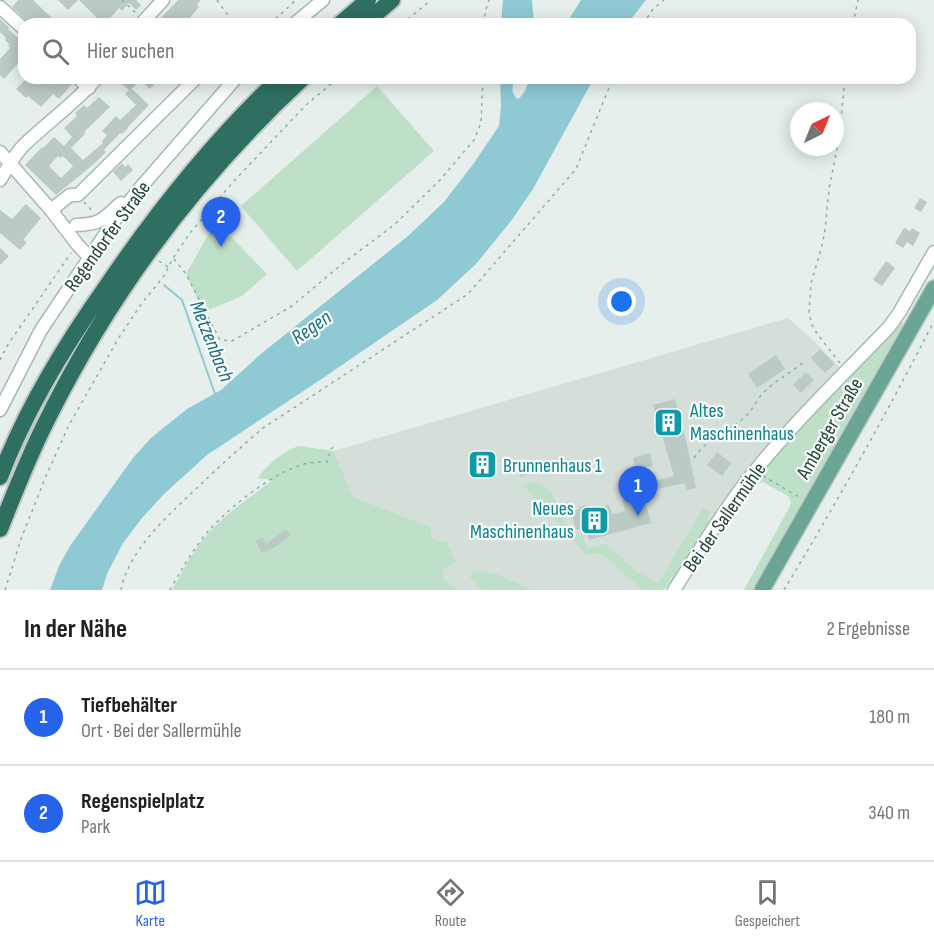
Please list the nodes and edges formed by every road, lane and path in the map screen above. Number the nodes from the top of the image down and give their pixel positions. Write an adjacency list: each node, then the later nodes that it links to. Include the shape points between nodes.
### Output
1 (122, 0): 13 (path)
2 (217, 0): 15 (path)
3 (296, 0): 16 (path)
4 (323, 0): 17 (street)
5 (368, 0): 18 (highway)
6 (392, 0): 19 (highway)
7 (431, 0): 20 (path)
8 (489, 0): 21 (path)
9 (664, 0): 22 (path)
10 (858, 0): 23 (path)
11 (160, 1): 14 (street)
12 (0, 8): 24 (street)
13 (139, 18)
14 (146, 18)
15 (230, 18)
16 (276, 18)
17 (301, 18)
18 (347, 18)
19 (371, 18)
20 (409, 18)
21 (485, 18)
22 (647, 18)
23 (854, 18)
24 (18, 24)
25 (92, 84): 35 (street, via 24,145)
26 (190, 84): 38 (street)
27 (231, 84): 37 (street, Regendorfer Straße)
28 (274, 84): 58 (highway, via 214,146 124,260 53,368)
29 (296, 84): 60 (highway, via 232,148 183,207 104,318 45,424)
30 (331, 84): 47 (path, via 233,182)
31 (483, 84): 47 (path, via 481,123 474,140 440,180 394,225 292,306 232,341 220,339 186,274)
32 (611, 84): 62 (path, via 576,169 468,294 250,439 151,536 131,564)
33 (844, 84): 53 (path, via 839,140 822,246 811,283 809,314 818,335)
34 (0, 152): 35 (street)
35 (14, 159): 36 (street); 39 (street)
36 (0, 180)
37 (141, 187): 41 (street, via 98,223); 42 (street, Regendorfer Straße)
38 (78, 195): 39 (street, via 70,195); 40 (path)
39 (51, 210): 41 (street); 45 (street)
40 (96, 216)
41 (76, 225): 42 (street)
42 (100, 241): 45 (street, Regendorfer Straße)
43 (74, 248): 51 (path)
44 (934, 252): 53 (street, Bei der Sallermühle, via 889,327)
45 (89, 257): 54 (street, Regendorfer Straße, via 41,330)
46 (156, 258): 48 (path)
47 (173, 258): 48 (path)
48 (169, 268): 61 (path, via 118,339 69,425)
49 (934, 288): 65 (main road, Amberger Straße)
50 (934, 321): 66 (path, via 872,439)
51 (0, 358)
52 (805, 361): 56 (path, via 768,388 746,417 715,436)
53 (847, 371): 57 (street, Bei der Sallermühle)
54 (0, 410)
55 (335, 446): 63 (path, via 327,462 311,462 287,471 228,512 199,543)
56 (694, 458)
57 (755, 471): 59 (path); 64 (street, Bei der Sallermühle)
58 (0, 477)
59 (804, 500)
60 (0, 529)
61 (4, 590)
62 (120, 590)
63 (170, 590)
64 (674, 590)
65 (762, 590)
66 (784, 590)

